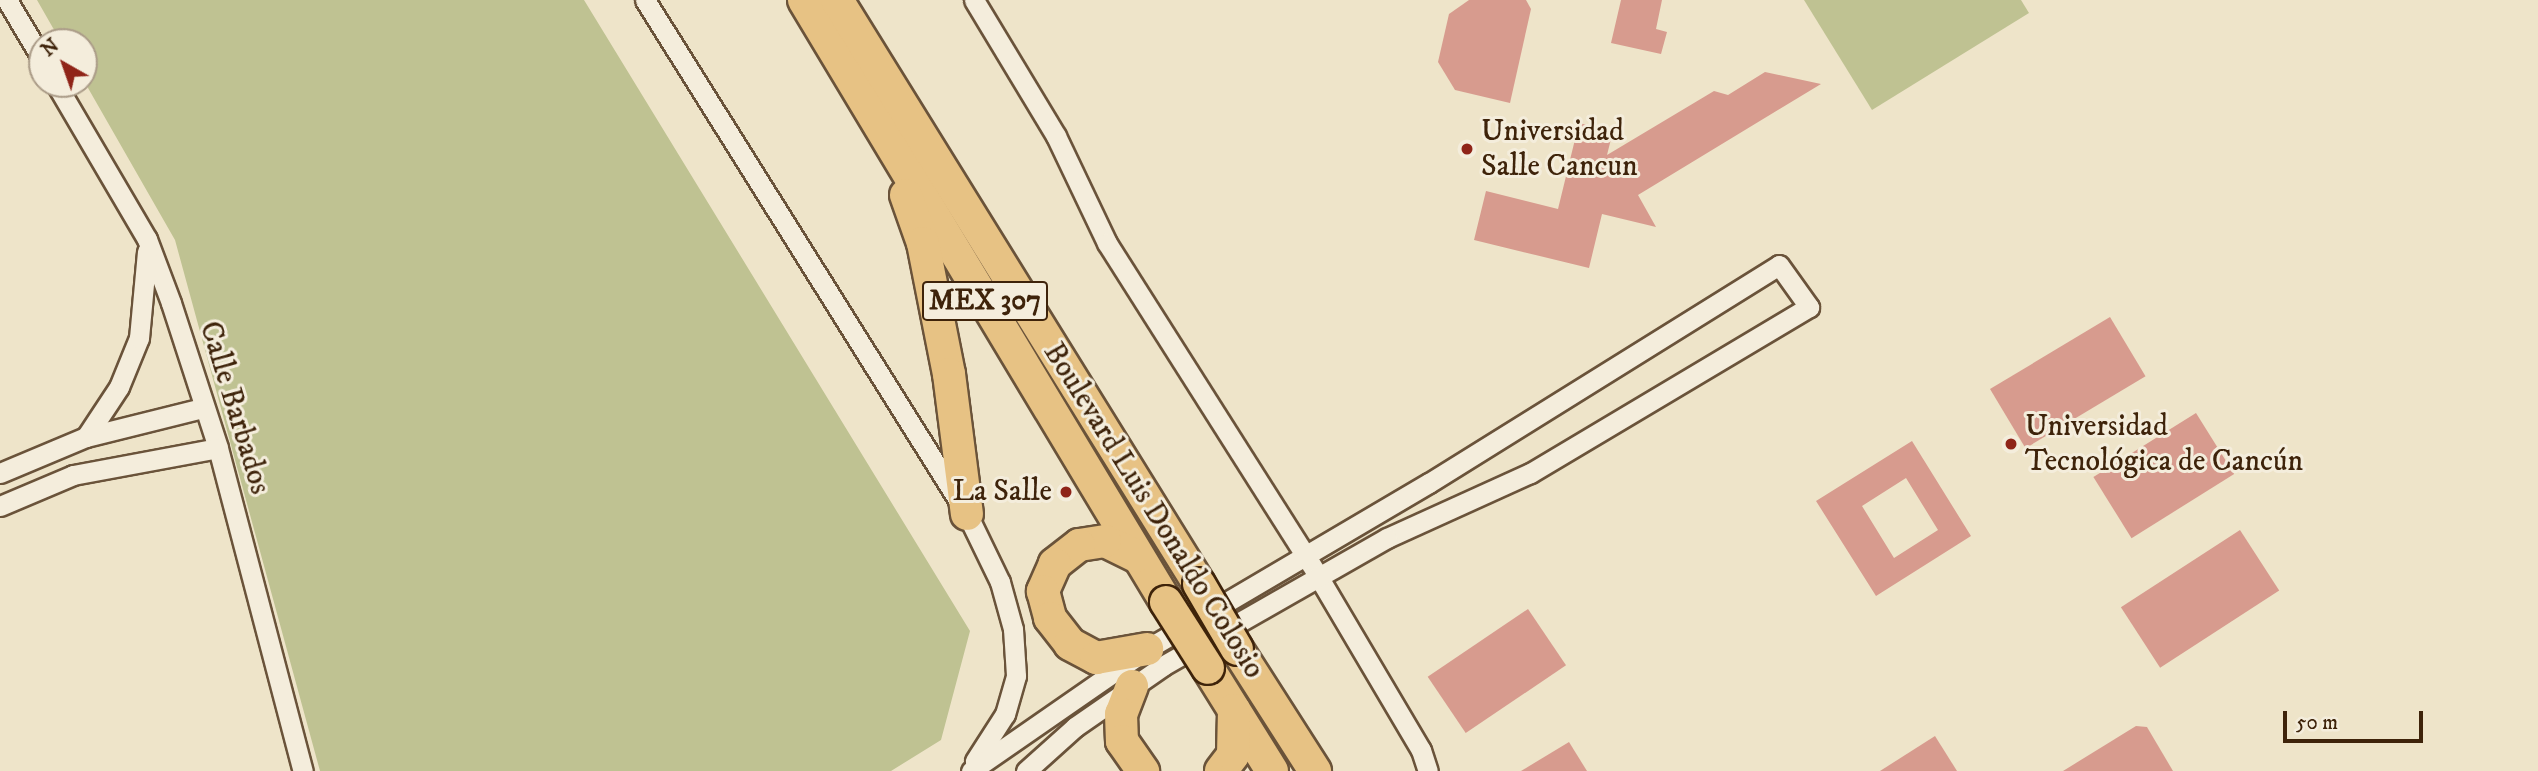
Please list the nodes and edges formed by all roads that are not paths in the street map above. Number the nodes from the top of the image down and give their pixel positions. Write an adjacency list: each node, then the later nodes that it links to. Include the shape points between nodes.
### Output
1 (7, 0): 6 (street)
2 (645, 0): 15 (street)
3 (804, 0): 8 (main road, Boulevard Luis Donaldo Colosio / MEX 307)
4 (837, 0): 29 (main road, Boulevard Luis Donaldo Colosio / MEX 307, bridge)
5 (974, 0): 17 (street, via 1056,136 1107,243)
6 (28, 36)
7 (65, 98): 9 (street, Calle Barbados)
8 (883, 127): 15 (main road, via 923,243 950,373); 16 (main road, Boulevard Luis Donaldo Colosio / MEX 307)
9 (147, 239): 10 (street, Calle Barbados); 11 (street, via 147,295 139,338 119,387)
10 (202, 408): 11 (street); 12 (street, Calle Barbados)
11 (86, 438): 13 (street)
12 (218, 448): 14 (street, via 73,475); 22 (street, Calle Barbados)
13 (0, 473)
14 (0, 506)
15 (967, 514): 23 (street, via 1000,582 1013,629 1016,676 1005,714)
16 (1136, 556): 19 (main road, via 1105,541 1079,545 1055,564 1043,591 1050,618 1078,649 1096,658); 21 (main road, Boulevard Luis Donaldo Colosio / MEX 307, bridge)
17 (1305, 558): 18 (street); 18 (street, via 1779,265 1809,307 1530,473 1444,510); 19 (street)
18 (1318, 576): 20 (street); 30 (street, via 1421,750)
19 (1147, 649): 24 (street)
20 (1132, 686): 25 (street); 26 (main road, via 1121,714 1122,741)
21 (1234, 710): 27 (main road, via 1233,755); 28 (main road, Boulevard Luis Donaldo Colosio / MEX 307)
22 (303, 771)
23 (965, 771)
24 (971, 771)
25 (1026, 771)
26 (1143, 771)
27 (1221, 771)
28 (1272, 771)
29 (1315, 771)
30 (1428, 771)

